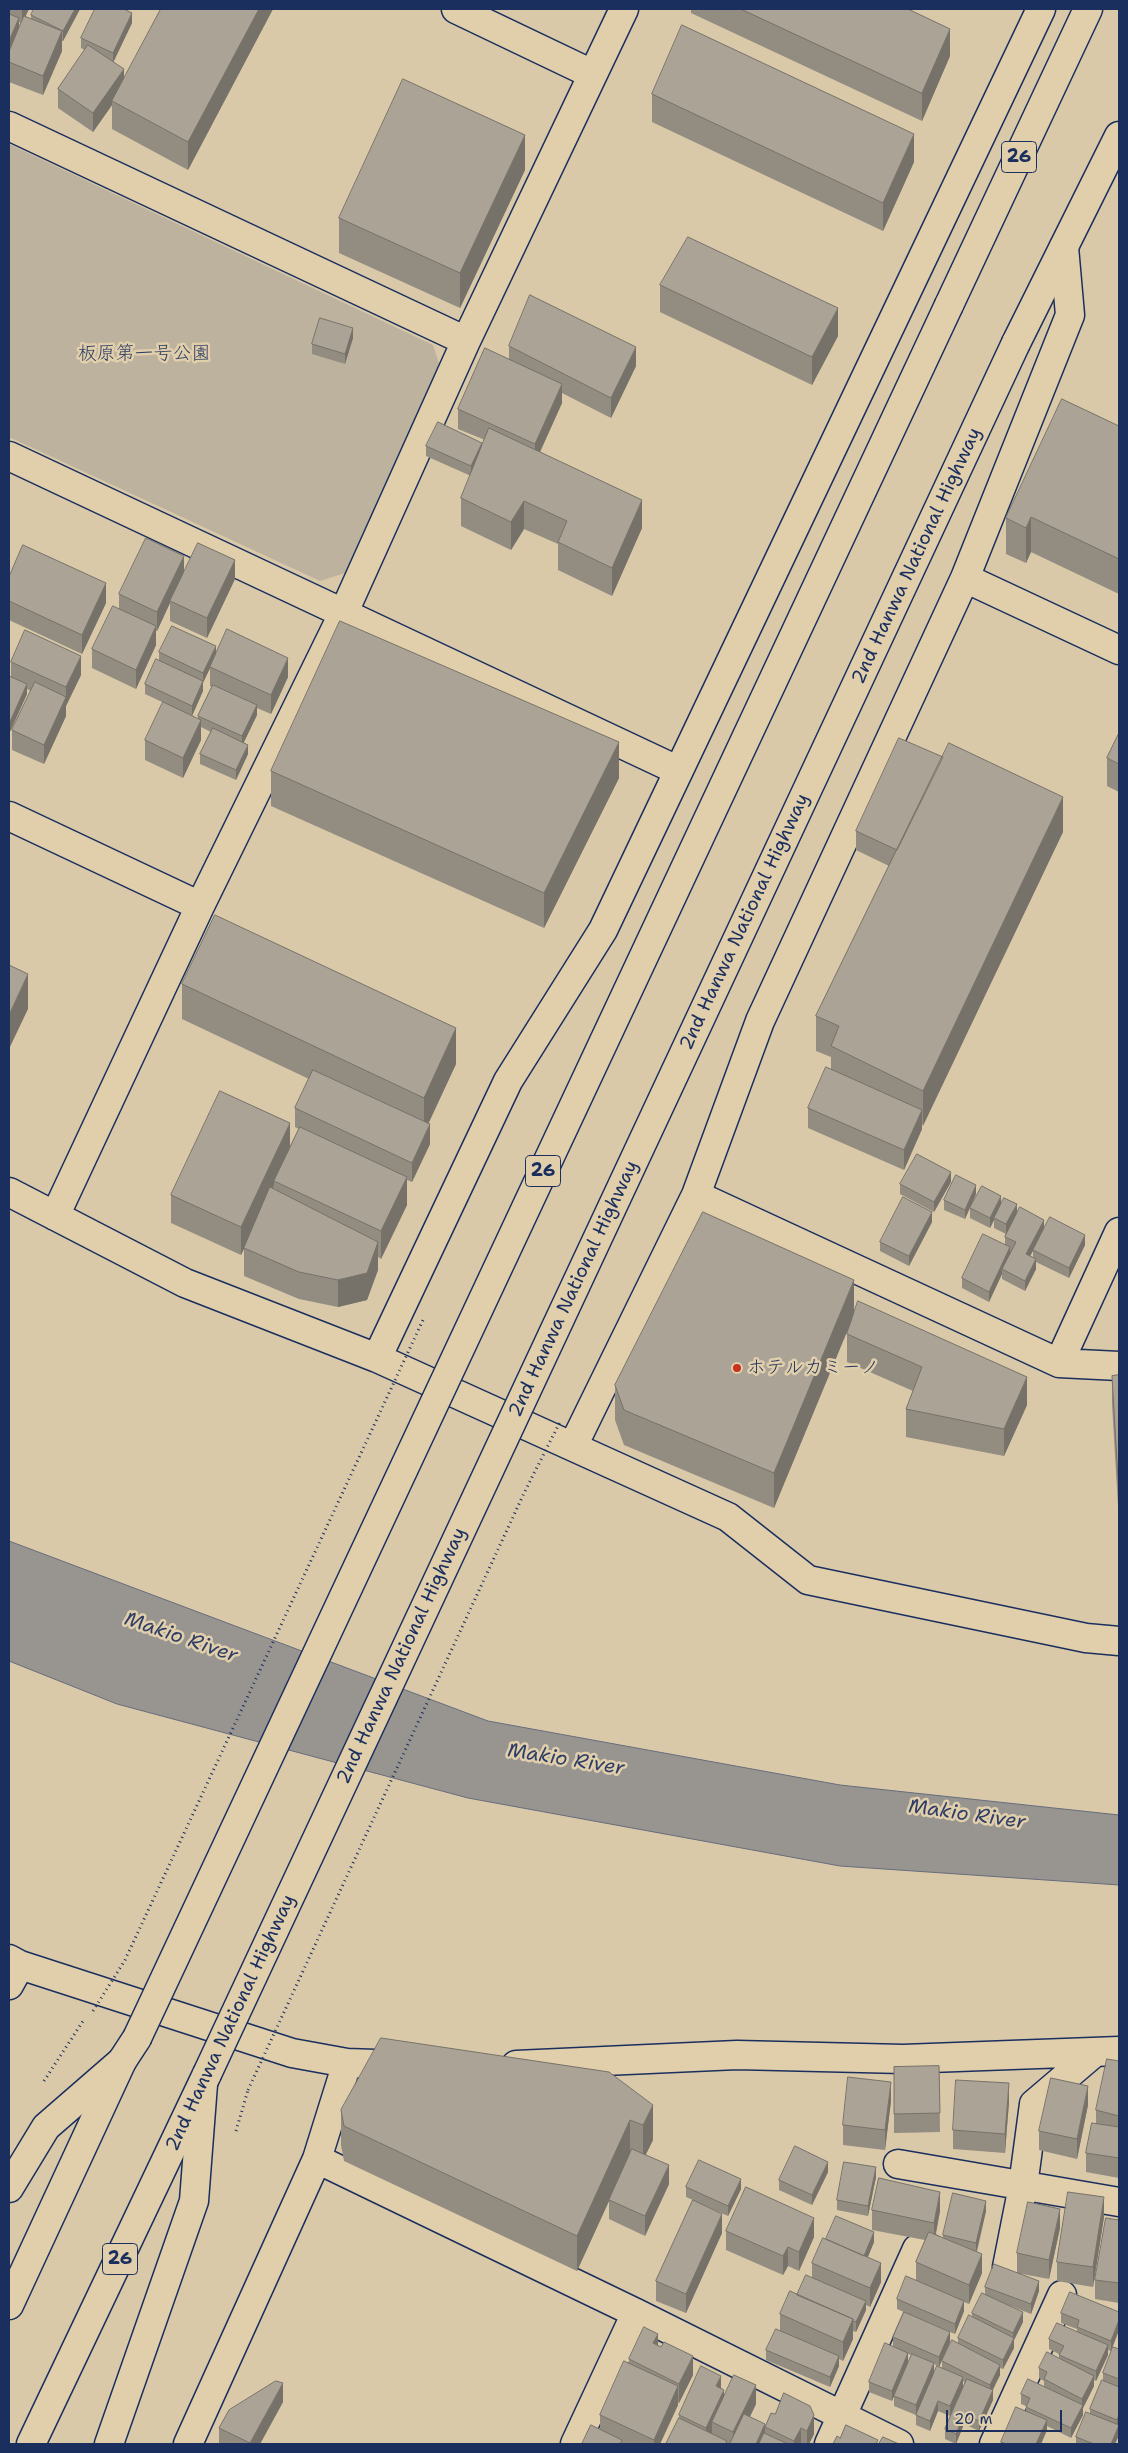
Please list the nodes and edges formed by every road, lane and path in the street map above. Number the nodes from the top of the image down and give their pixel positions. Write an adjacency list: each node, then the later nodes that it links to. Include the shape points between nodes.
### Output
1 (456, 9): 5 (main road)
2 (624, 9): 5 (main road)
3 (1041, 9): 14 (main road)
4 (1088, 9): 30 (main road, 26, bridge, via 137,2038)
5 (592, 74): 9 (main road)
6 (9, 126): 9 (main road)
7 (1119, 136): 8 (main road, 2nd Hanwa National Highway / 26)
8 (1064, 247): 11 (main road, via 1070,314); 34 (main road, 2nd Hanwa National Highway / 26, bridge, via 1016,343)
9 (466, 341): 12 (main road)
10 (9, 456): 12 (main road)
11 (965, 578): 13 (main road); 18 (main road, via 760,1021)
12 (344, 612): 14 (main road); 16 (main road)
13 (1119, 650)
14 (677, 770): 22 (main road, via 603,930 508,1081)
15 (9, 816): 16 (main road)
16 (200, 906): 19 (main road)
17 (9, 1192): 19 (main road)
18 (696, 1195): 23 (main road); 26 (main road)
19 (55, 1216): 22 (main road, via 185,1283)
20 (1119, 1232): 23 (main road)
21 (423, 1320): 35 (path, bridge, via 124,1960)
22 (377, 1358): 26 (main road)
23 (1059, 1363): 24 (main road)
24 (1119, 1366)
25 (560, 1422): 36 (path, bridge, via 525,1490)
26 (573, 1446): 27 (main road, via 728,1517 808,1580 1086,1638)
27 (1119, 1641)
28 (12, 1969): 31 (main road, via 292,2053)
29 (1107, 2052): 33 (main road, via 903,2059 737,2055); 39 (main road, via 1034,2104)
30 (122, 2061): 40 (main road, via 46,2127); 45 (main road, 26)
31 (347, 2063): 32 (main road); 37 (main road)
32 (424, 2066)
33 (492, 2067)
34 (205, 2079): 48 (main road, 2nd Hanwa National Highway / 26); 49 (main road, via 194,2201)
35 (39, 2089)
36 (248, 2090)
37 (317, 2159): 46 (main road); 50 (main road)
38 (898, 2164): 39 (main road)
39 (1023, 2186): 41 (main road); 43 (main road)
40 (9, 2188)
41 (1119, 2202)
42 (917, 2250): 47 (main road)
43 (1007, 2267)
44 (1062, 2295): 54 (main road)
45 (9, 2305)
46 (636, 2313): 47 (main road); 51 (main road)
47 (842, 2416): 52 (main road); 53 (main road)
48 (31, 2444)
49 (109, 2444)
50 (188, 2444)
51 (575, 2444)
52 (829, 2444)
53 (899, 2444)
54 (994, 2444)

